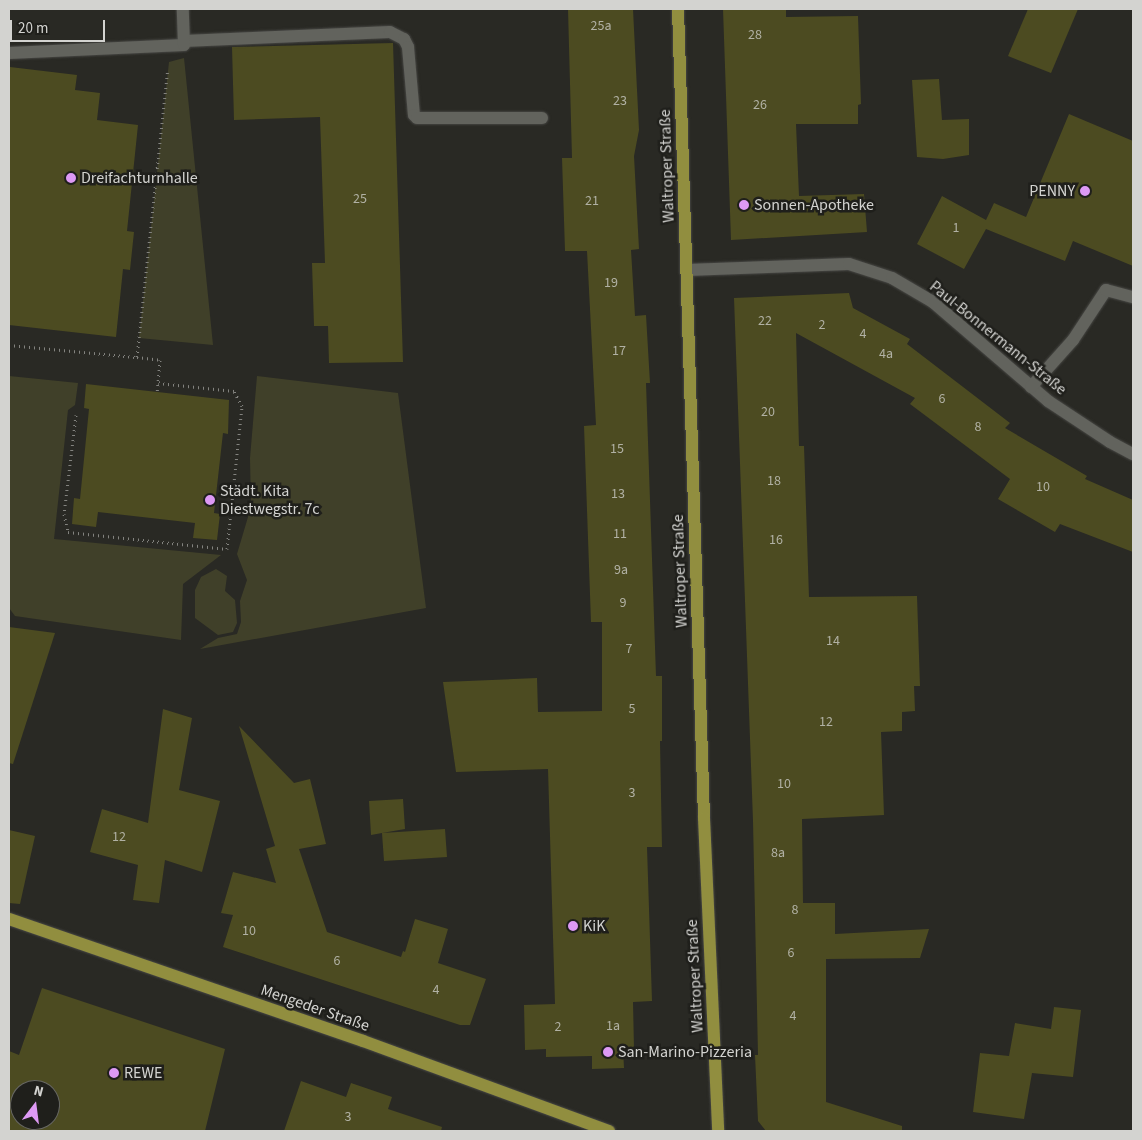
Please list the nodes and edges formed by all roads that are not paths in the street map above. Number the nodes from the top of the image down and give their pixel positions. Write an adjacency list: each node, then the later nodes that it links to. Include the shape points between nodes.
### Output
1 (183, 9): 3 (street)
2 (678, 9): 6 (main road, Waltroper Straße)
3 (184, 41): 4 (street, via 184,45 171,46); 5 (street, via 390,32 404,39 408,47 414,115 417,118)
4 (9, 53)
5 (542, 118)
6 (687, 270): 8 (street, Paul-Bonnermann-Straße, via 849,264 892,278 933,302); 12 (main road, Waltroper Straße)
7 (1133, 297): 8 (street, via 1106,290 1073,340)
8 (1031, 387): 9 (street, Paul-Bonnermann-Straße, via 1110,442)
9 (1133, 454)
10 (9, 919): 11 (main road, Mengeder Straße, via 363,1041)
11 (609, 1131)
12 (718, 1131)

